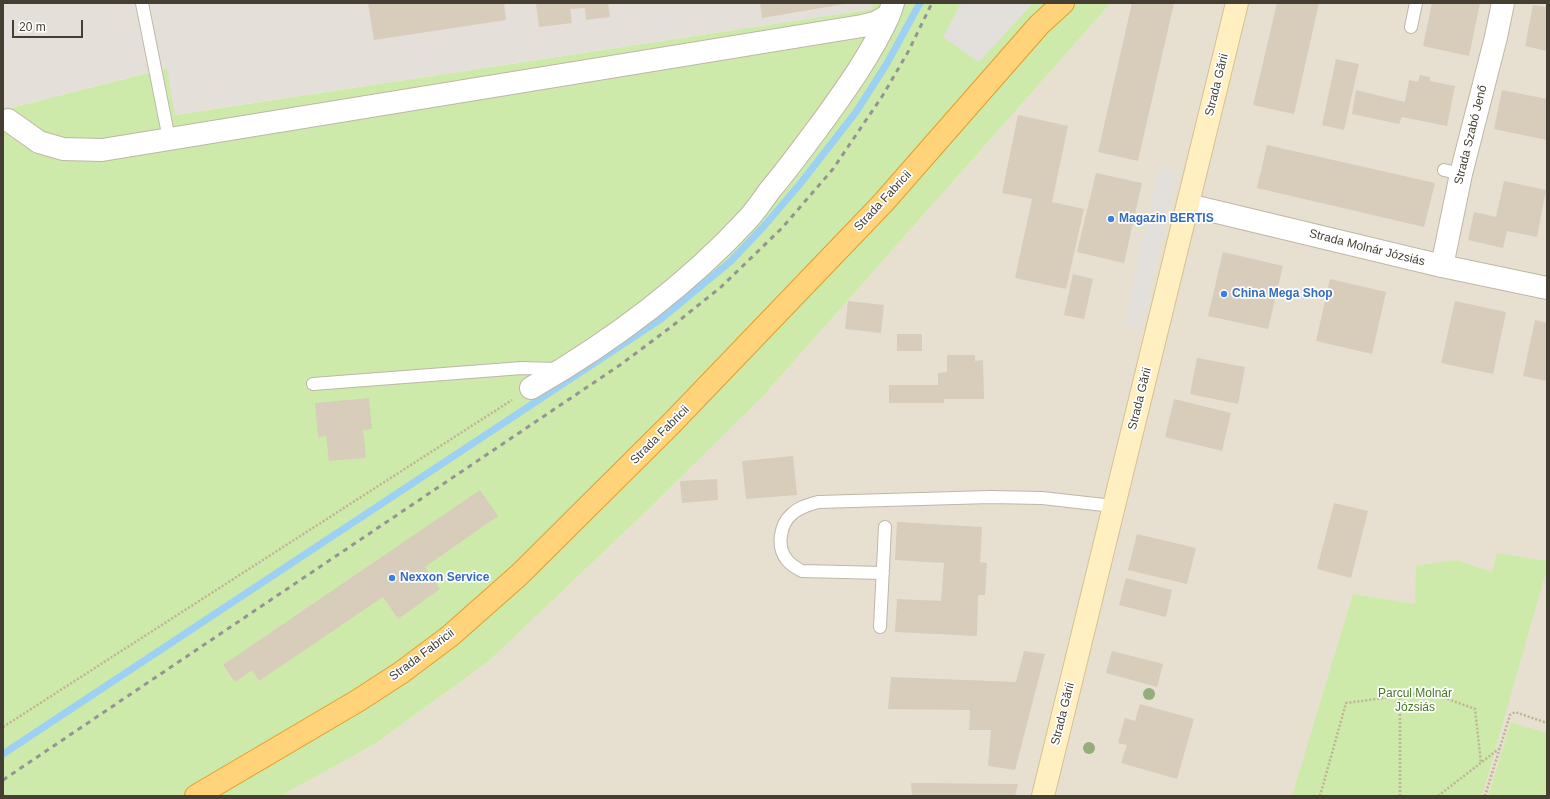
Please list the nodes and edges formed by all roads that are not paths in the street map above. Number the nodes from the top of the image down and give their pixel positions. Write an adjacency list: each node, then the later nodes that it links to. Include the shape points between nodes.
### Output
1 (142, 3): 9 (lane)
2 (1063, 3): 20 (highway, Strada Fabricii, via 1039,25 872,214 671,424 519,574 450,636 402,672)
3 (1237, 3): 10 (main road, Strada Gării)
4 (1416, 3): 7 (lane)
5 (1503, 3): 11 (street, Strada Szabó Jenő, via 1496,37 1452,172)
6 (891, 9): 9 (street, via 875,23 862,26); 13 (street, via 879,37 832,108 748,218 681,283 628,326)
7 (1411, 27)
8 (8, 120): 9 (street, via 39,142 63,149 102,150)
9 (169, 138)
10 (1188, 205): 11 (street, Strada Molnár Józsiás); 16 (main road, Strada Gării)
11 (1442, 266): 12 (street, Strada Molnár Józsiás)
12 (1547, 288)
13 (565, 369): 14 (lane, via 522,368); 15 (street)
14 (312, 384)
15 (531, 388)
16 (1113, 506): 18 (lane, via 1042,498 990,497 818,502 798,509 785,522 781,550 786,559 802,571); 21 (main road, Strada Gării)
17 (885, 527): 18 (lane)
18 (883, 573): 19 (lane)
19 (880, 627)
20 (196, 796)
21 (1043, 796)

